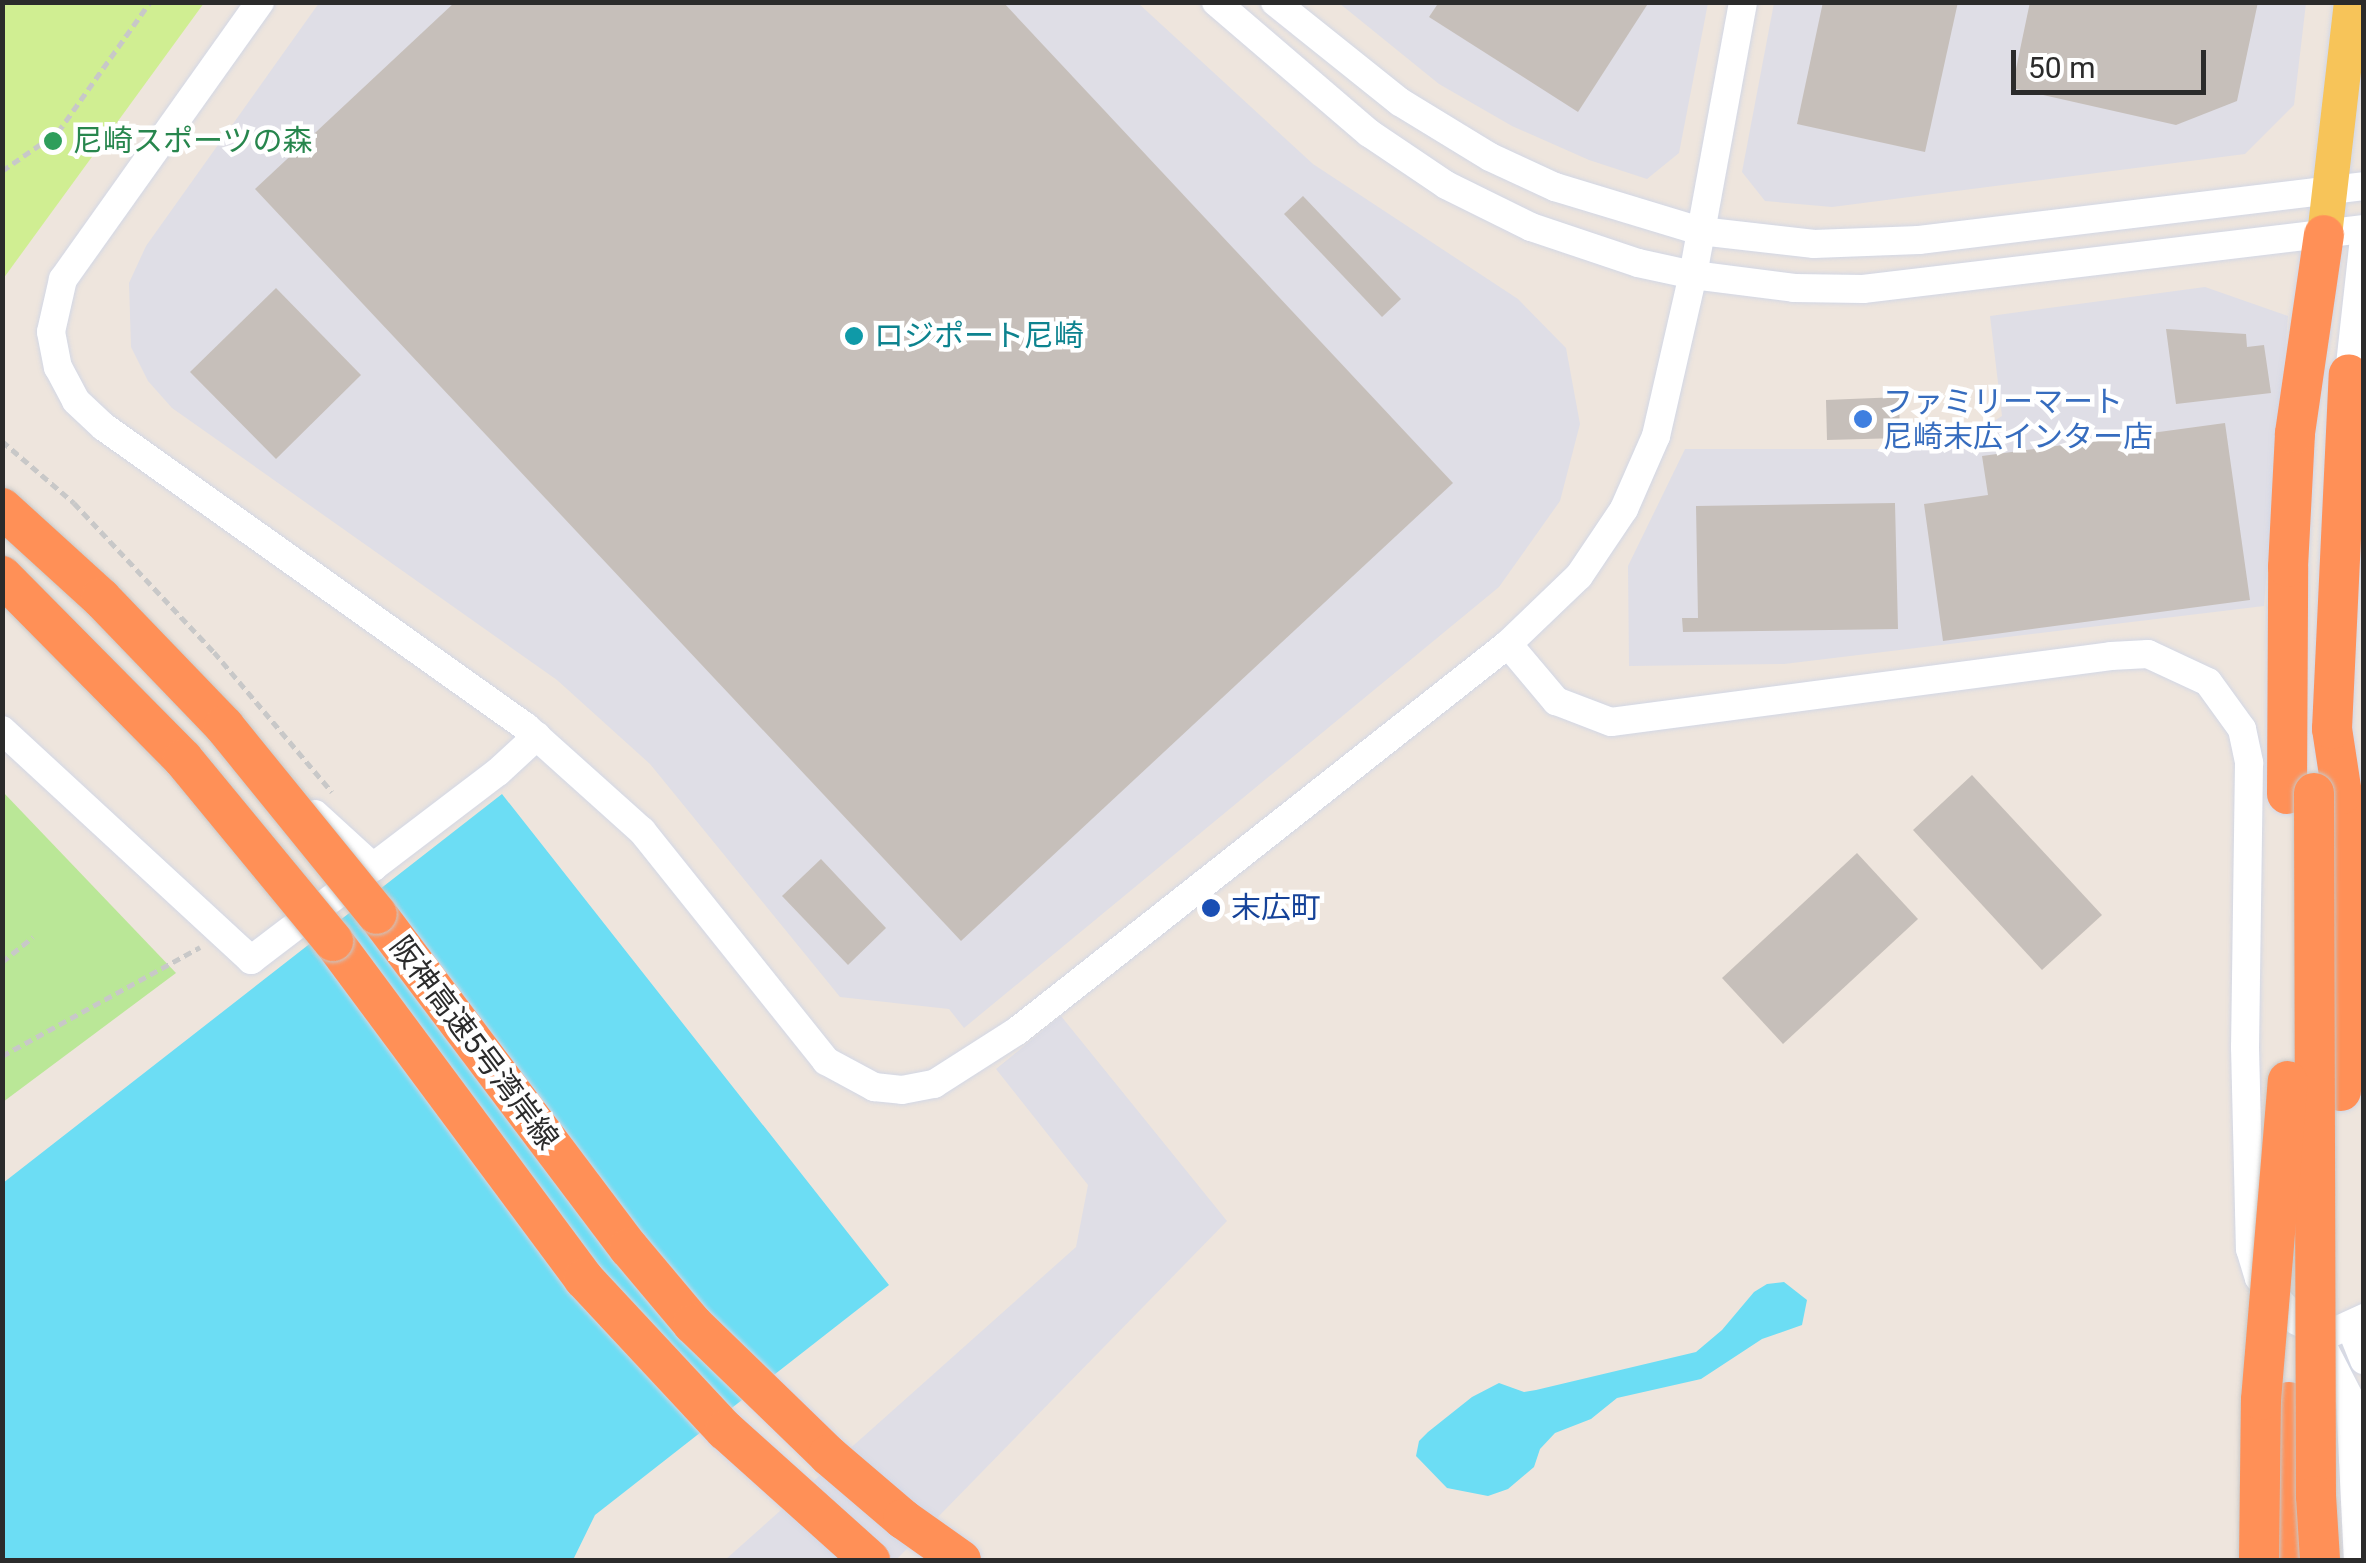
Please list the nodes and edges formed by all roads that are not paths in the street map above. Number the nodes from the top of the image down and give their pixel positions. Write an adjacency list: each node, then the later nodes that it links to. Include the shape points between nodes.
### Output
1 (260, 2): 20 (street, via 63,278 51,332 58,368 76,401 104,427)
2 (1216, 2): 12 (street, via 1369,133 1446,185 1531,227)
3 (1275, 2): 9 (street, via 1400,102 1490,157 1555,188)
4 (1743, 2): 9 (street)
5 (2351, 2): 7 (main road)
6 (2364, 186): 7 (street)
7 (2328, 190): 9 (street, via 1920,240 1814,244); 10 (main road)
8 (2364, 229): 10 (street)
9 (1700, 232): 12 (street)
10 (2324, 235): 12 (street, via 1863,289); 21 (highway, via 2295,433 2288,567)
11 (2364, 240): 13 (street)
12 (1693, 275): 18 (street, via 1643,471 1579,576)
13 (2349, 374): 14 (street); 21 (highway, via 2332,729)
14 (2364, 472)
15 (2, 508): 28 (highway, 阪神高速5号湾岸線, bridge, via 101,598 224,726 378,914 693,1324)
16 (2, 535): 22 (street)
17 (2, 576): 24 (highway, 阪神高速5号湾岸線, bridge, via 115,686 253,842)
18 (1508, 644): 20 (street, via 1017,1031 934,1084 902,1090 874,1087 826,1061 642,832); 26 (street, via 1556,701 1611,722 2111,656 2148,654 2208,682 2242,728 2249,763 2250,1250 2259,1278 2281,1307)
19 (2, 730): 22 (street, via 251,960)
20 (537, 736): 22 (street)
21 (2314, 794): 23 (highway); 35 (highway, bridge); 36 (highway)
22 (373, 867)
23 (2288, 1081): 33 (highway, bridge, via 2261,1400); 34 (highway, bridge)
24 (584, 1278): 29 (highway, via 642,1369); 30 (highway, 阪神高速5号湾岸線, via 725,1430)
25 (2357, 1323): 26 (street, via 2328,1335); 27 (street)
26 (2315, 1331): 37 (street, via 2350,1399)
27 (2364, 1360)
28 (903, 1519): 31 (highway, 阪神高速5号湾岸線); 32 (highway)
29 (834, 1560)
30 (870, 1560)
31 (961, 1560)
32 (972, 1560)
33 (2259, 1560)
34 (2288, 1560)
35 (2320, 1560)
36 (2348, 1560)
37 (2358, 1560)

